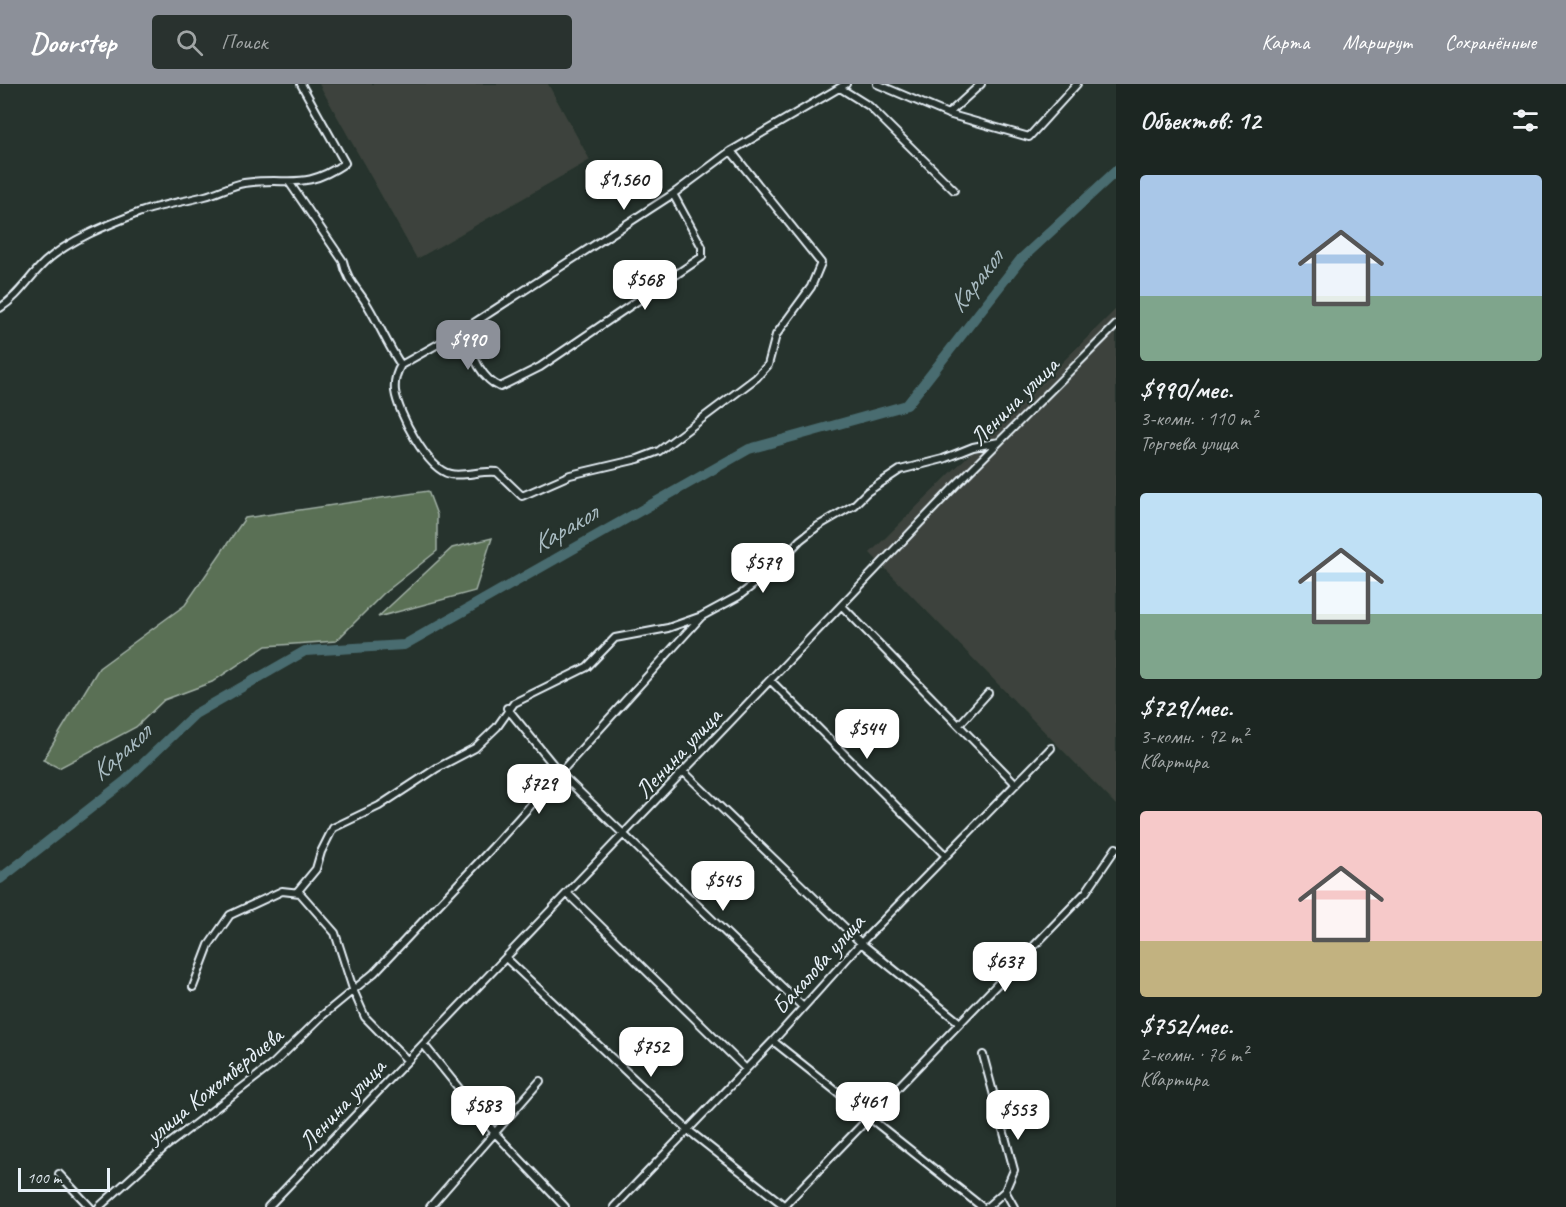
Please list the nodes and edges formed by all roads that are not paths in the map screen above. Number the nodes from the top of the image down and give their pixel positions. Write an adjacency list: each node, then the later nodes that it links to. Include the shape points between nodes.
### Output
1 (301, 84): 8 (street, via 345,163 325,176 302,183)
2 (877, 84): 6 (street)
3 (981, 84): 6 (street)
4 (1077, 84): 6 (street, via 1029,137)
5 (843, 86): 7 (street); 9 (street, via 869,106)
6 (948, 114)
7 (731, 151): 10 (street); 14 (street, via 821,263 811,287 776,335 768,365 659,451 570,475 522,496 497,472 451,474 430,458 414,438 399,408 395,390)
8 (289, 182): 11 (street, via 242,183 140,213 65,247); 14 (street, via 343,261 346,276 367,304)
9 (954, 190)
10 (672, 194): 13 (street); 13 (street, via 702,247 702,257 540,367 500,387 493,384 486,378)
11 (0, 308)
12 (1116, 325): 15 (street, Ленина улица)
13 (463, 330): 14 (street)
14 (401, 365)
15 (999, 442): 16 (street, Ленина улица); 17 (street, via 900,470 809,533 756,584)
16 (842, 606): 18 (street, Ленина улица); 21 (street)
17 (702, 616): 20 (street, via 668,628 619,636 587,667); 24 (street, улица Кожомбердиева)
18 (771, 681): 23 (street, Ленина улица); 28 (street)
19 (988, 693): 21 (street)
20 (507, 708): 24 (street); 29 (street, via 497,727 475,748 333,828 316,869)
21 (958, 725): 25 (street)
22 (1051, 748): 25 (street, Бакалова улица)
23 (684, 772): 26 (street, Ленина улица); 31 (street)
24 (560, 773): 26 (street); 34 (street, улица Кожомбердиева)
25 (1016, 784): 28 (street, Бакалова улица)
26 (626, 834): 30 (street, Ленина улица); 35 (street)
27 (1116, 848): 36 (street, via 1086,892)
28 (946, 856): 31 (street, Бакалова улица)
29 (297, 892): 33 (street, via 282,891 230,915 209,945); 34 (street, via 335,933)
30 (568, 894): 32 (street, Ленина улица); 41 (street)
31 (861, 942): 35 (street, Бакалова улица); 36 (street)
32 (507, 959): 38 (street, Ленина улица); 44 (street)
33 (193, 987)
34 (354, 992): 40 (street, via 365,1017); 49 (street, улица Кожомбердиева, via 322,1015 273,1064 165,1147)
35 (804, 1007): 37 (street, Бакалова улица)
36 (960, 1023): 43 (street)
37 (773, 1041): 41 (street, Бакалова улица); 43 (street)
38 (424, 1045): 40 (street, Ленина улица); 45 (street)
39 (983, 1055): 47 (street, via 1014,1170)
40 (407, 1060): 50 (street, Ленина улица)
41 (746, 1069): 44 (street, Бакалова улица)
42 (540, 1081): 45 (street)
43 (869, 1118): 54 (street); 55 (street)
44 (688, 1130): 53 (street, Бакалова улица); 54 (street)
45 (494, 1132): 51 (street); 52 (street)
46 (59, 1174): 48 (street)
47 (1005, 1191): 56 (street); 57 (street)
48 (90, 1207)
49 (99, 1207)
50 (268, 1207)
51 (430, 1207)
52 (565, 1207)
53 (614, 1207)
54 (784, 1207)
55 (982, 1207)
56 (987, 1207)
57 (1014, 1207)

